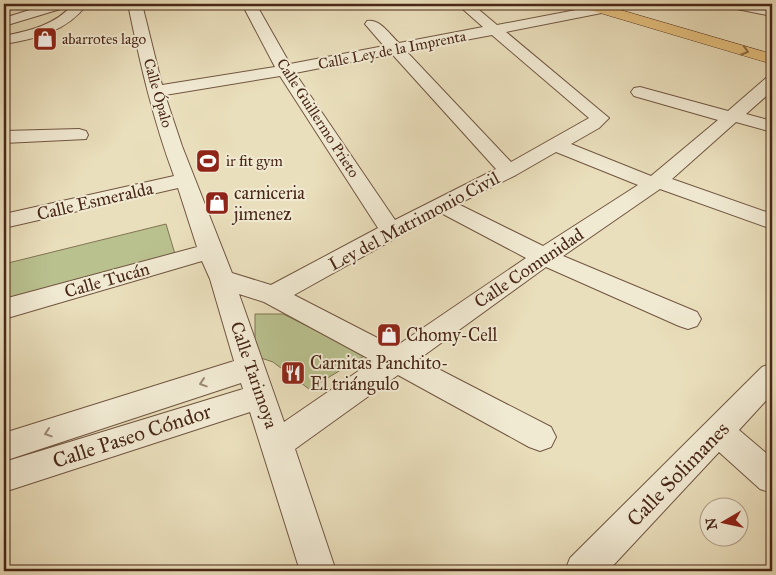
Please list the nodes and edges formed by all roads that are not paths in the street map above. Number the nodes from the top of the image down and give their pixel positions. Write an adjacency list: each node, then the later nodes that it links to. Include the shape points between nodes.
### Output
1 (62, 4): 11 (street)
2 (81, 4): 14 (street, via 69,17 52,27)
3 (135, 4): 20 (street, Calle Ópalo)
4 (249, 4): 18 (street, Calle Guillermo Prieto)
5 (464, 4): 13 (street)
6 (585, 4): 9 (main road)
7 (626, 4): 9 (street, Calle Ley de la Imprenta); 15 (main road)
8 (732, 4): 10 (street)
9 (603, 9): 13 (street, Calle Ley de la Imprenta); 15 (main road)
10 (772, 12)
11 (4, 22)
12 (372, 24): 16 (street)
13 (497, 30): 16 (street, Calle Ley de la Imprenta); 26 (street, Ley del Matrimonio Civil, via 600,118)
14 (6, 42)
15 (718, 43): 17 (main road, one-way to 17)
16 (396, 49): 18 (street, Calle Ley de la Imprenta); 27 (street)
17 (772, 59)
18 (285, 70): 20 (street, Calle Ley de la Imprenta); 33 (street, Calle Guillermo Prieto)
19 (772, 82): 22 (street, Calle Comunidad)
20 (156, 92): 28 (street, Calle Ópalo)
21 (640, 92): 22 (street)
22 (733, 116): 23 (street); 29 (street, Calle Comunidad)
23 (772, 127)
24 (79, 135): 25 (street)
25 (4, 137)
26 (555, 145): 27 (street, Ley del Matrimonio Civil); 29 (street)
27 (509, 171): 30 (street, Ley del Matrimonio Civil)
28 (186, 180): 31 (street, Calle Esmeralda); 34 (street, Calle Tarimoya)
29 (656, 183): 32 (street); 35 (street, Calle Comunidad)
30 (441, 204): 33 (street, Ley del Matrimonio Civil); 35 (street)
31 (4, 221)
32 (772, 222)
33 (391, 231): 37 (street, Ley del Matrimonio Civil)
34 (210, 251): 36 (street, Calle Tarimoya); 38 (street, Calle Tucán)
35 (544, 257): 39 (street); 40 (street, Calle Comunidad)
36 (222, 279): 37 (street); 42 (street, Calle Tarimoya)
37 (273, 295): 40 (street)
38 (4, 309)
39 (688, 319)
40 (394, 361): 44 (street); 45 (street, Calle Comunidad)
41 (772, 375): 43 (street, Calle Solimanes)
42 (255, 382): 45 (street, Calle Tarimoya); 46 (street, Calle Paseo Cóndor, one-way to 46); 47 (street, Calle Paseo Cóndor)
43 (718, 432): 48 (street); 49 (street, Calle Solimanes)
44 (540, 437)
45 (278, 444): 50 (street, Calle Tarimoya)
46 (4, 447)
47 (4, 477)
48 (772, 478)
49 (595, 567)
50 (318, 571)

